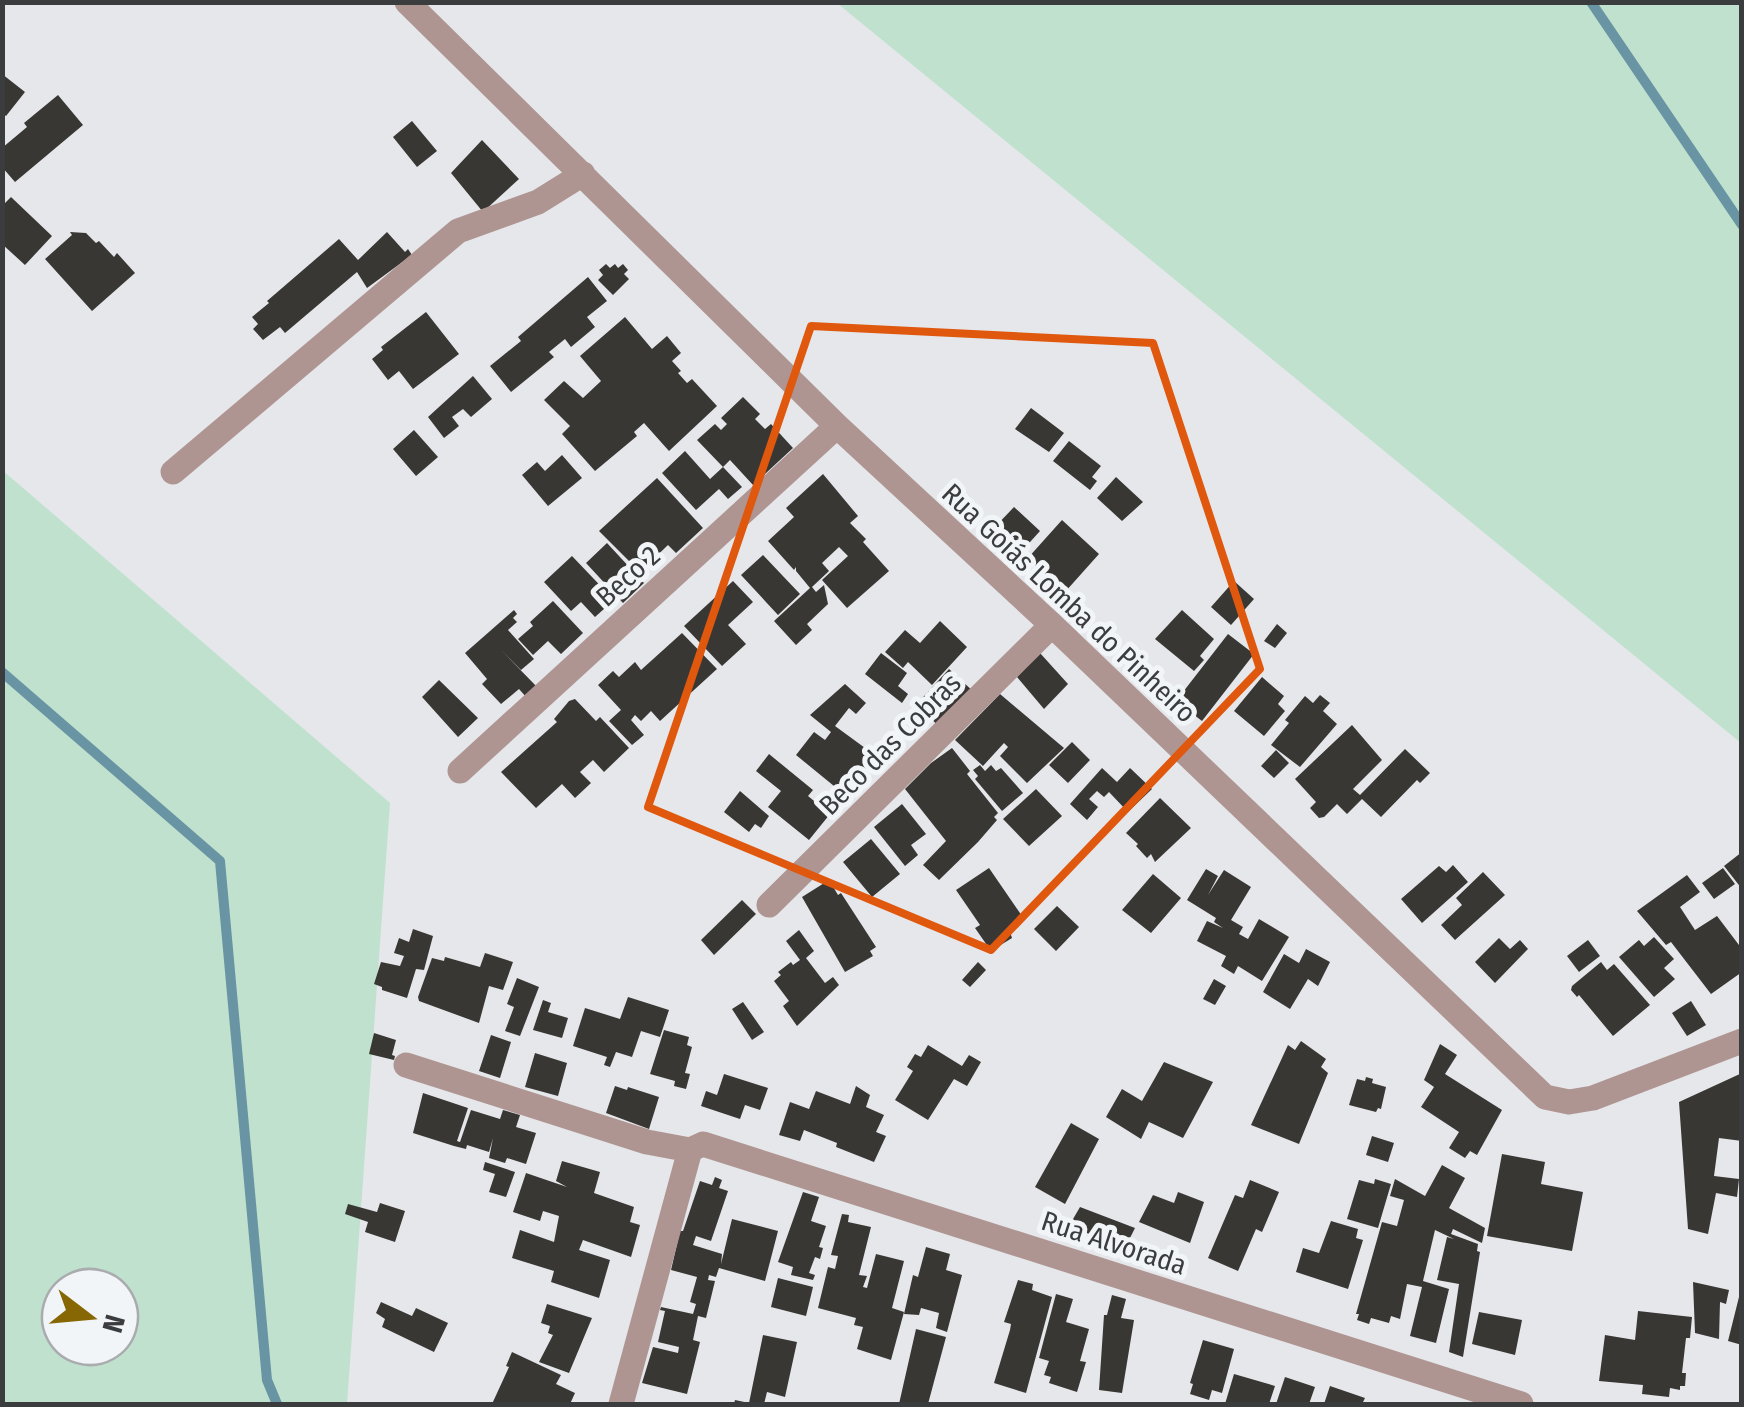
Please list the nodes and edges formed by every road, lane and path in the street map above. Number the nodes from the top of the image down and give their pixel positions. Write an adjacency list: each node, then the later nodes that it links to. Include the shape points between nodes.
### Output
1 (407, 2): 2 (street, Rua Goiás Lomba do Pinheiro)
2 (583, 174): 3 (street, Rua Goiás Lomba do Pinheiro); 4 (street, via 538,202 458,231)
3 (837, 426): 5 (street, Rua Goiás Lomba do Pinheiro); 6 (street, Beco 2)
4 (173, 472)
5 (1052, 625): 7 (street, Beco das Cobras); 8 (street, Rua Goiás Lomba do Pinheiro, via 1545,1098 1593,1098)
6 (460, 771)
7 (770, 905)
8 (1742, 1041)
9 (406, 1065): 10 (street, Rua Alvorada)
10 (690, 1150): 11 (street); 12 (street, Rua Alvorada, via 703,1144)
11 (621, 1404)
12 (1521, 1404)

